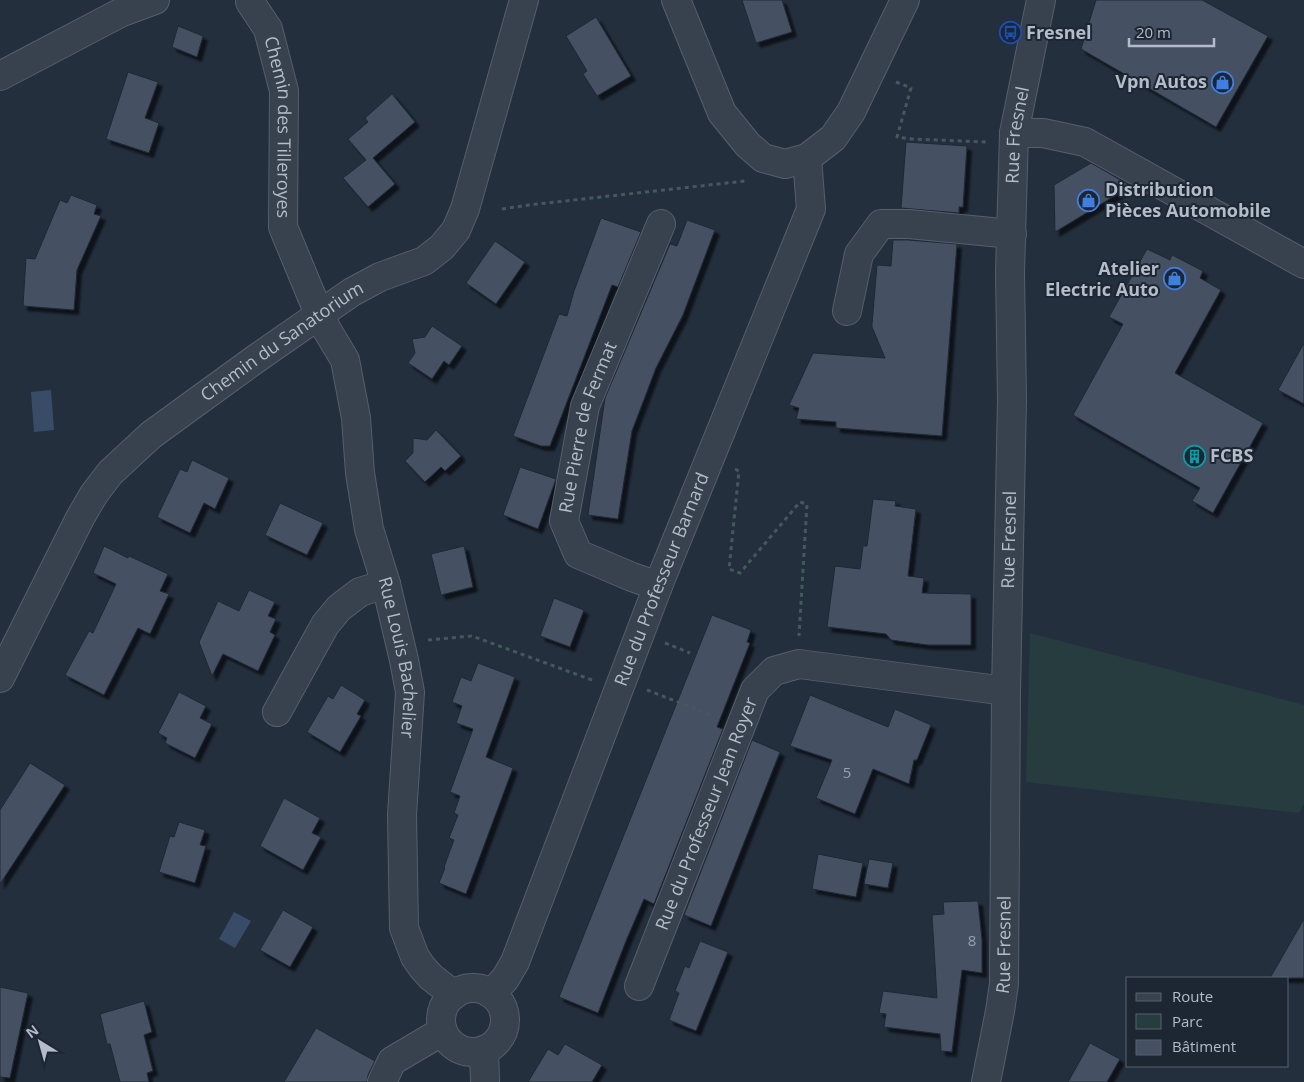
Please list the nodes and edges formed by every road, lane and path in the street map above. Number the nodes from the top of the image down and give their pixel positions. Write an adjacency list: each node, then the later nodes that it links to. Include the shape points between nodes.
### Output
1 (155, 0): 7 (street, via 120,13)
2 (524, 0): 17 (street, Chemin du Sanatorium, via 465,209 456,230 424,261 380,277)
3 (676, 0): 10 (street, via 722,113 748,145 763,158 785,164)
4 (905, 0): 10 (street, via 851,112 833,138)
5 (1041, 0): 9 (street, Rue Fresnel)
6 (249, 1): 17 (street, Chemin des Tilleroyes, via 268,29 284,90 283,227)
7 (0, 76)
8 (891, 80): 9 (path, via 911,88 897,137 929,140)
9 (1014, 138): 14 (street, Rue Fresnel); 15 (street, via 1043,133 1085,142)
10 (807, 158): 20 (street, Rue du Professeur Barnard, via 811,209)
11 (751, 180): 12 (path)
12 (502, 210)
13 (661, 224): 20 (street, Rue Pierre de Fermat, via 585,406 564,521 578,554)
14 (1012, 234): 16 (street, via 881,224 859,254); 29 (street, Rue Fresnel)
15 (1304, 264)
16 (847, 311)
17 (319, 314): 19 (street, Rue Louis Bachelier, via 345,360 356,418 369,529); 23 (street, Chemin du Sanatorium, via 151,435 110,473 94,494)
18 (733, 468): 25 (path, via 739,470 728,569 740,573 800,502 807,504)
19 (386, 584): 30 (street, via 360,592 339,608 325,625); 34 (street, Rue Louis Bachelier, via 410,692 402,814 404,928 422,967)
20 (658, 586): 33 (street, Rue du Professeur Barnard, via 516,962 506,979)
21 (443, 638): 27 (path, via 472,636)
22 (662, 642): 24 (path)
23 (7, 648): 26 (street, Chemin du Sanatorium)
24 (690, 653)
25 (798, 664): 29 (street, Rue du Professeur Jean Royer); 32 (street, Rue du Professeur Jean Royer, via 774,671 755,690)
26 (0, 678)
27 (592, 680)
28 (645, 689): 31 (path)
29 (1006, 691): 39 (street, Rue Fresnel, via 1004,984)
30 (277, 712)
31 (711, 715)
32 (639, 986)
33 (491, 994): 34 (street, via 472,988); 36 (street, via 503,1009 504,1028 493,1045)
34 (454, 995): 35 (street, via 443,1011)
35 (443, 1031): 36 (street, via 455,1046 474,1052); 37 (street, via 392,1061)
36 (484, 1050): 38 (street)
37 (382, 1082)
38 (484, 1082)
39 (986, 1082)

